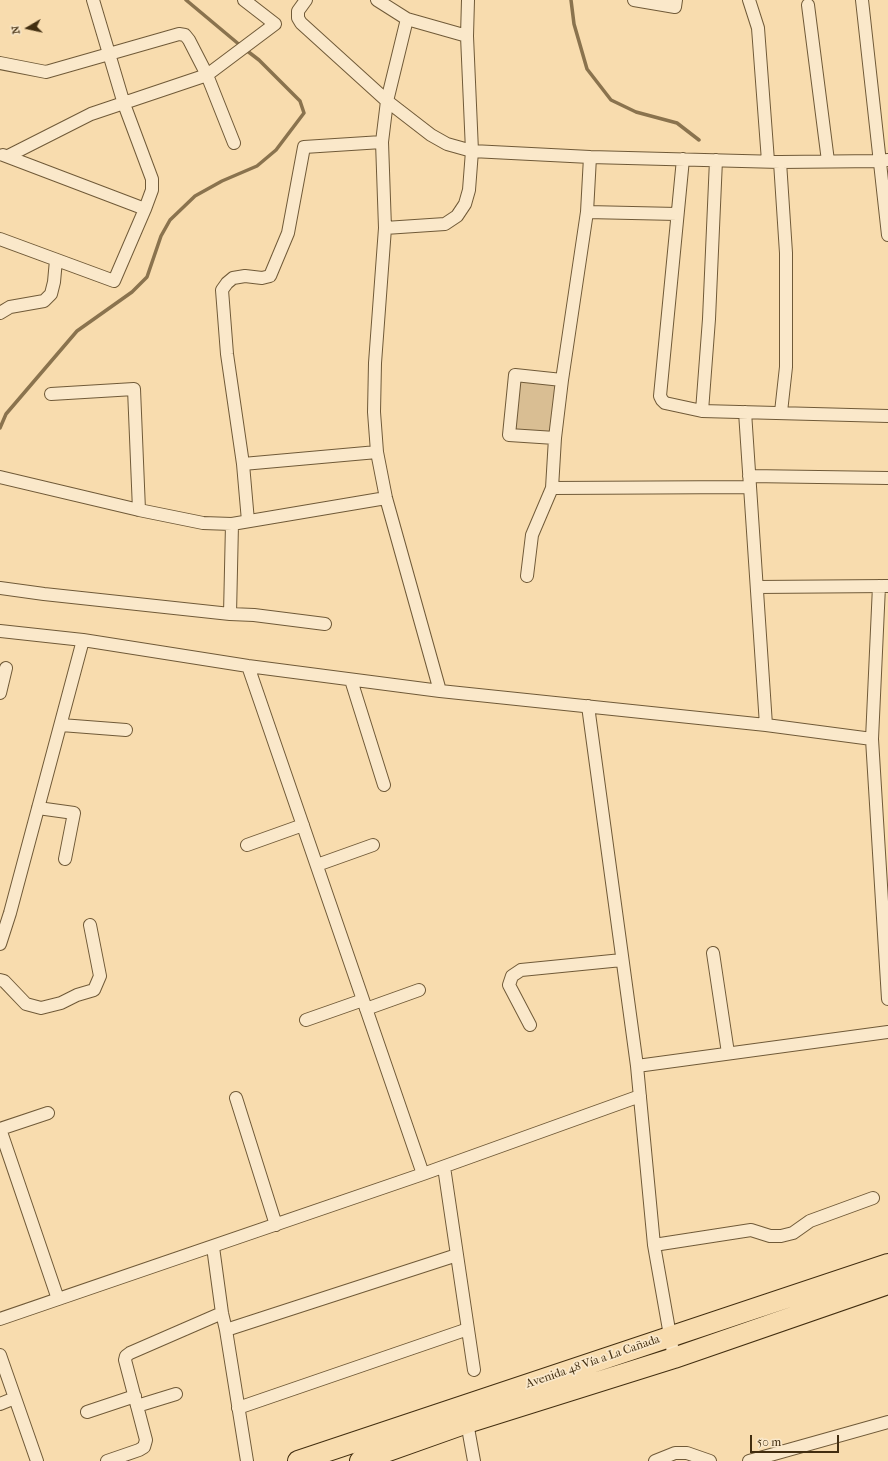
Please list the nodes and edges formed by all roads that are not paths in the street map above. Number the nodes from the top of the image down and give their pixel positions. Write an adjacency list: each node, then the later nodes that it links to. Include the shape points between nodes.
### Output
1 (93, 0): 13 (street)
2 (244, 0): 15 (street, via 275,24)
3 (306, 0): 16 (street, via 298,11 301,23)
4 (377, 0): 11 (street)
5 (468, 0): 12 (street)
6 (634, 0): 7 (street, via 675,7)
7 (676, 0)
8 (749, 0): 25 (street, via 758,28)
9 (862, 0): 27 (street)
10 (808, 5): 26 (street)
11 (408, 19): 12 (street); 16 (street)
12 (467, 36): 20 (street)
13 (109, 54): 14 (street, via 46,72); 15 (street, via 179,34 185,35); 17 (street)
14 (0, 63)
15 (207, 75): 17 (street); 19 (street)
16 (387, 101): 18 (street); 20 (street, via 431,135 447,144)
17 (124, 104): 21 (street, via 91,114); 28 (street, via 152,179 152,190)
18 (382, 142): 31 (street); 44 (street, via 304,147 288,233 270,276 234,278 222,290 227,354)
19 (234, 143)
20 (472, 151): 22 (street); 31 (street, via 469,190 465,204 457,216 445,224)
21 (4, 155): 28 (street)
22 (590, 158): 23 (street); 29 (street)
23 (683, 159): 24 (street); 30 (street)
24 (716, 160): 25 (street); 38 (street)
25 (774, 161): 26 (street); 40 (street, via 786,253 786,367)
26 (828, 161): 27 (street)
27 (884, 161): 32 (street)
28 (146, 209): 34 (street, via 114,281)
29 (587, 212): 30 (street); 36 (street)
30 (678, 214): 38 (street, via 660,396 665,403)
31 (385, 228): 43 (street, via 375,370)
32 (888, 235)
33 (0, 239): 34 (street)
34 (56, 260): 35 (street, via 51,294 44,301 10,307)
35 (0, 313)
36 (562, 380): 42 (street); 42 (street, via 515,375 509,435)
37 (51, 394): 50 (street, via 134,390)
38 (702, 411): 39 (street)
39 (745, 412): 40 (street); 47 (street)
40 (782, 412): 41 (street)
41 (888, 416)
42 (555, 438): 48 (street)
43 (376, 452): 44 (street); 49 (street)
44 (243, 464): 51 (street)
45 (0, 477): 50 (street)
46 (888, 478): 47 (street)
47 (749, 481): 48 (street); 55 (street)
48 (552, 488): 53 (street, via 532,535)
49 (386, 498): 51 (street); 64 (street)
50 (139, 510): 52 (street, via 203,523)
51 (248, 521): 52 (street)
52 (232, 524): 57 (street)
53 (527, 576)
54 (884, 586): 55 (street); 70 (street)
55 (757, 587): 68 (street)
56 (0, 588): 57 (street)
57 (230, 614): 58 (street)
58 (325, 624)
59 (0, 631): 60 (street)
60 (83, 640): 61 (street); 67 (street)
61 (248, 666): 63 (street); 73 (street)
62 (6, 668): 65 (street)
63 (351, 680): 64 (street); 71 (street)
64 (440, 691): 66 (street)
65 (0, 693)
66 (588, 706): 68 (street); 82 (street)
67 (60, 725): 69 (street); 72 (street)
68 (766, 725): 70 (street)
69 (126, 730)
70 (872, 739): 85 (street)
71 (384, 786)
72 (38, 808): 76 (street, via 74,813); 78 (street)
73 (303, 825): 74 (street); 77 (street)
74 (247, 845)
75 (373, 845): 77 (street)
76 (65, 858)
77 (317, 865): 86 (street)
78 (5, 912): 80 (street)
79 (90, 924): 83 (street, via 100,976 94,990 77,995 61,1004 41,1008 26,1004 9,985)
80 (0, 944)
81 (713, 953): 90 (street)
82 (622, 960): 88 (street, via 521,970 512,976 509,985); 91 (street)
83 (0, 980)
84 (419, 990): 86 (street)
85 (888, 999)
86 (365, 1004): 87 (street); 97 (street)
87 (306, 1020)
88 (530, 1025)
89 (888, 1032): 90 (street)
90 (728, 1053): 91 (street)
91 (637, 1066): 92 (street)
92 (640, 1096): 96 (street); 100 (street)
93 (236, 1098): 99 (street)
94 (48, 1113): 95 (street)
95 (0, 1129): 105 (street)
96 (444, 1167): 97 (street); 102 (street)
97 (423, 1174): 99 (street)
98 (873, 1198): 100 (street, via 810,1221 793,1233 782,1236 770,1236 751,1230)
99 (276, 1225): 101 (street)
100 (654, 1245): 110 (street)
101 (213, 1247): 105 (street); 106 (street)
102 (457, 1255): 108 (street); 109 (street)
103 (888, 1264): 110 (main road, Avenida 48 Vía a La Cañada)
104 (888, 1284): 112 (main road, Avenida 48 Vía a La Cañada)
105 (58, 1299): 107 (street)
106 (222, 1313): 109 (street); 116 (street, via 126,1356)
107 (0, 1319)
108 (468, 1329): 113 (street); 118 (street)
109 (226, 1330): 118 (street)
110 (670, 1336): 112 (street); 120 (main road, Avenida 48 Vía a La Cañada)
111 (0, 1355): 115 (street)
112 (674, 1358): 120 (main road, Avenida 48 Vía a La Cañada)
113 (474, 1370)
114 (176, 1394): 116 (street)
115 (15, 1398): 117 (street); 122 (street)
116 (136, 1401): 119 (street); 123 (street, via 146,1440 144,1447)
117 (0, 1404)
118 (238, 1408): 124 (street)
119 (87, 1412)
120 (466, 1414): 125 (main road, Avenida 48 Vía a La Cañada); 126 (main road, Avenida 48 Vía a La Cañada); 127 (street)
121 (888, 1422): 130 (street)
122 (37, 1461)
123 (107, 1461)
124 (247, 1461)
125 (298, 1461)
126 (360, 1461)
127 (474, 1461)
128 (655, 1461): 129 (street, via 675,1453 687,1453)
129 (710, 1461)
130 (748, 1461)

